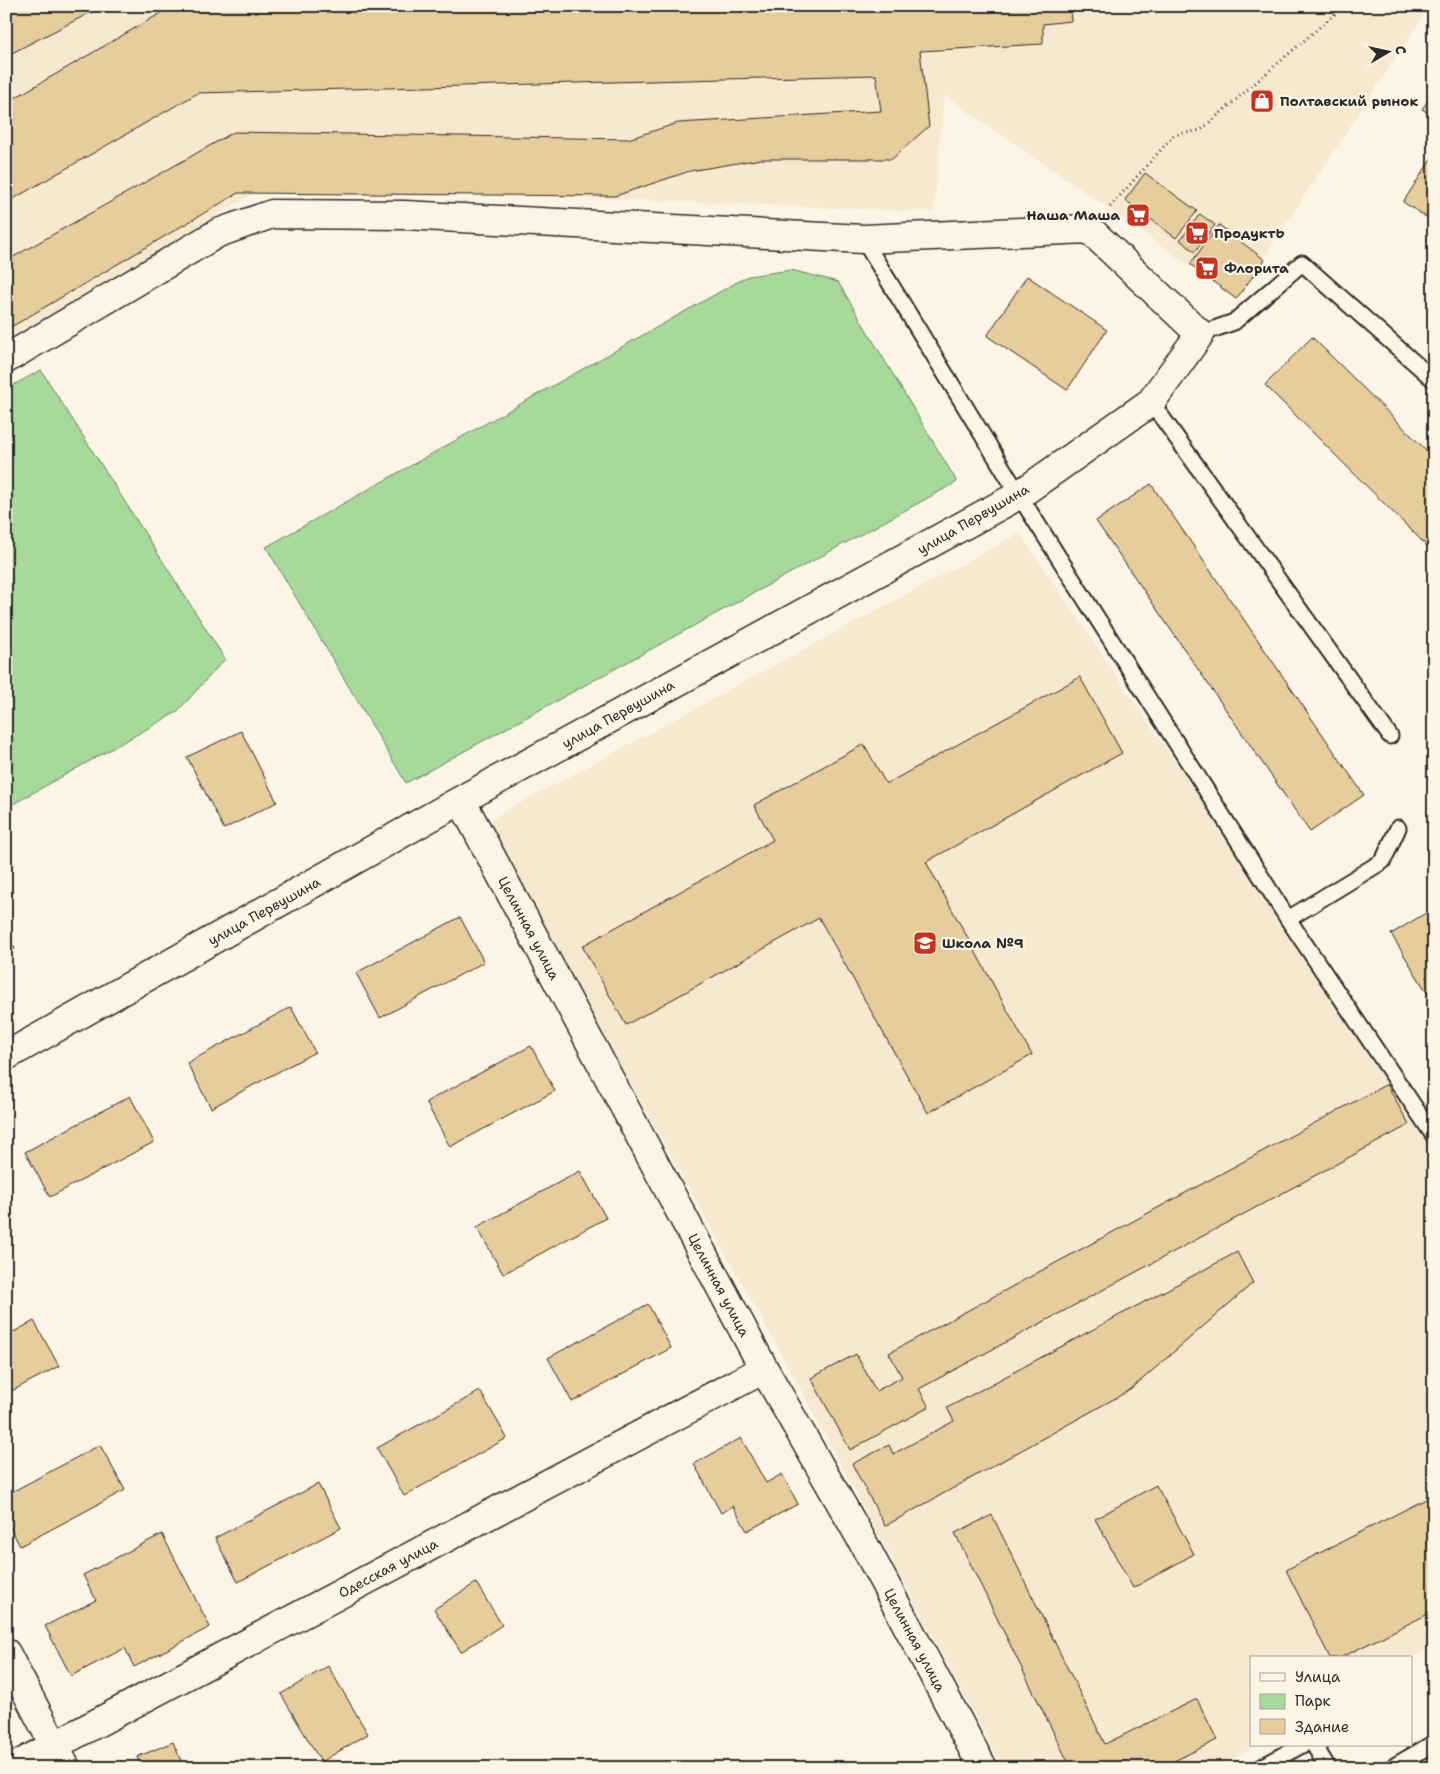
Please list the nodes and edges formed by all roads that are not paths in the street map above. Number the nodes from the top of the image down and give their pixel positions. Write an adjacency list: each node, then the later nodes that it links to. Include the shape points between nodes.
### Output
1 (863, 239): 2 (street, via 1089,229); 3 (street, via 404,215 272,214 218,233); 6 (lane)
2 (1200, 334): 4 (lane, via 1234,322 1302,263); 5 (street, улица Первушина)
3 (6, 359)
4 (1434, 380)
5 (1151, 402): 6 (street, улица Первушина); 7 (lane)
6 (1019, 495): 8 (street, улица Первушина); 10 (lane)
7 (1390, 736)
8 (461, 800): 11 (street, улица Первушина); 13 (street, Целинная улица)
9 (1398, 828): 10 (lane, via 1383,861)
10 (1288, 918): 12 (lane)
11 (6, 1056)
12 (1434, 1136)
13 (764, 1369): 18 (street, Одесская улица); 20 (street, Целинная улица, via 859,1535)
14 (6, 1653): 18 (street)
15 (1434, 1743): 23 (lane)
16 (1300, 1746): 21 (lane)
17 (1315, 1746): 22 (lane)
18 (60, 1756): 19 (street, Одесская улица)
19 (12, 1768)
20 (983, 1768)
21 (1260, 1768)
22 (1328, 1768)
23 (1391, 1768)

